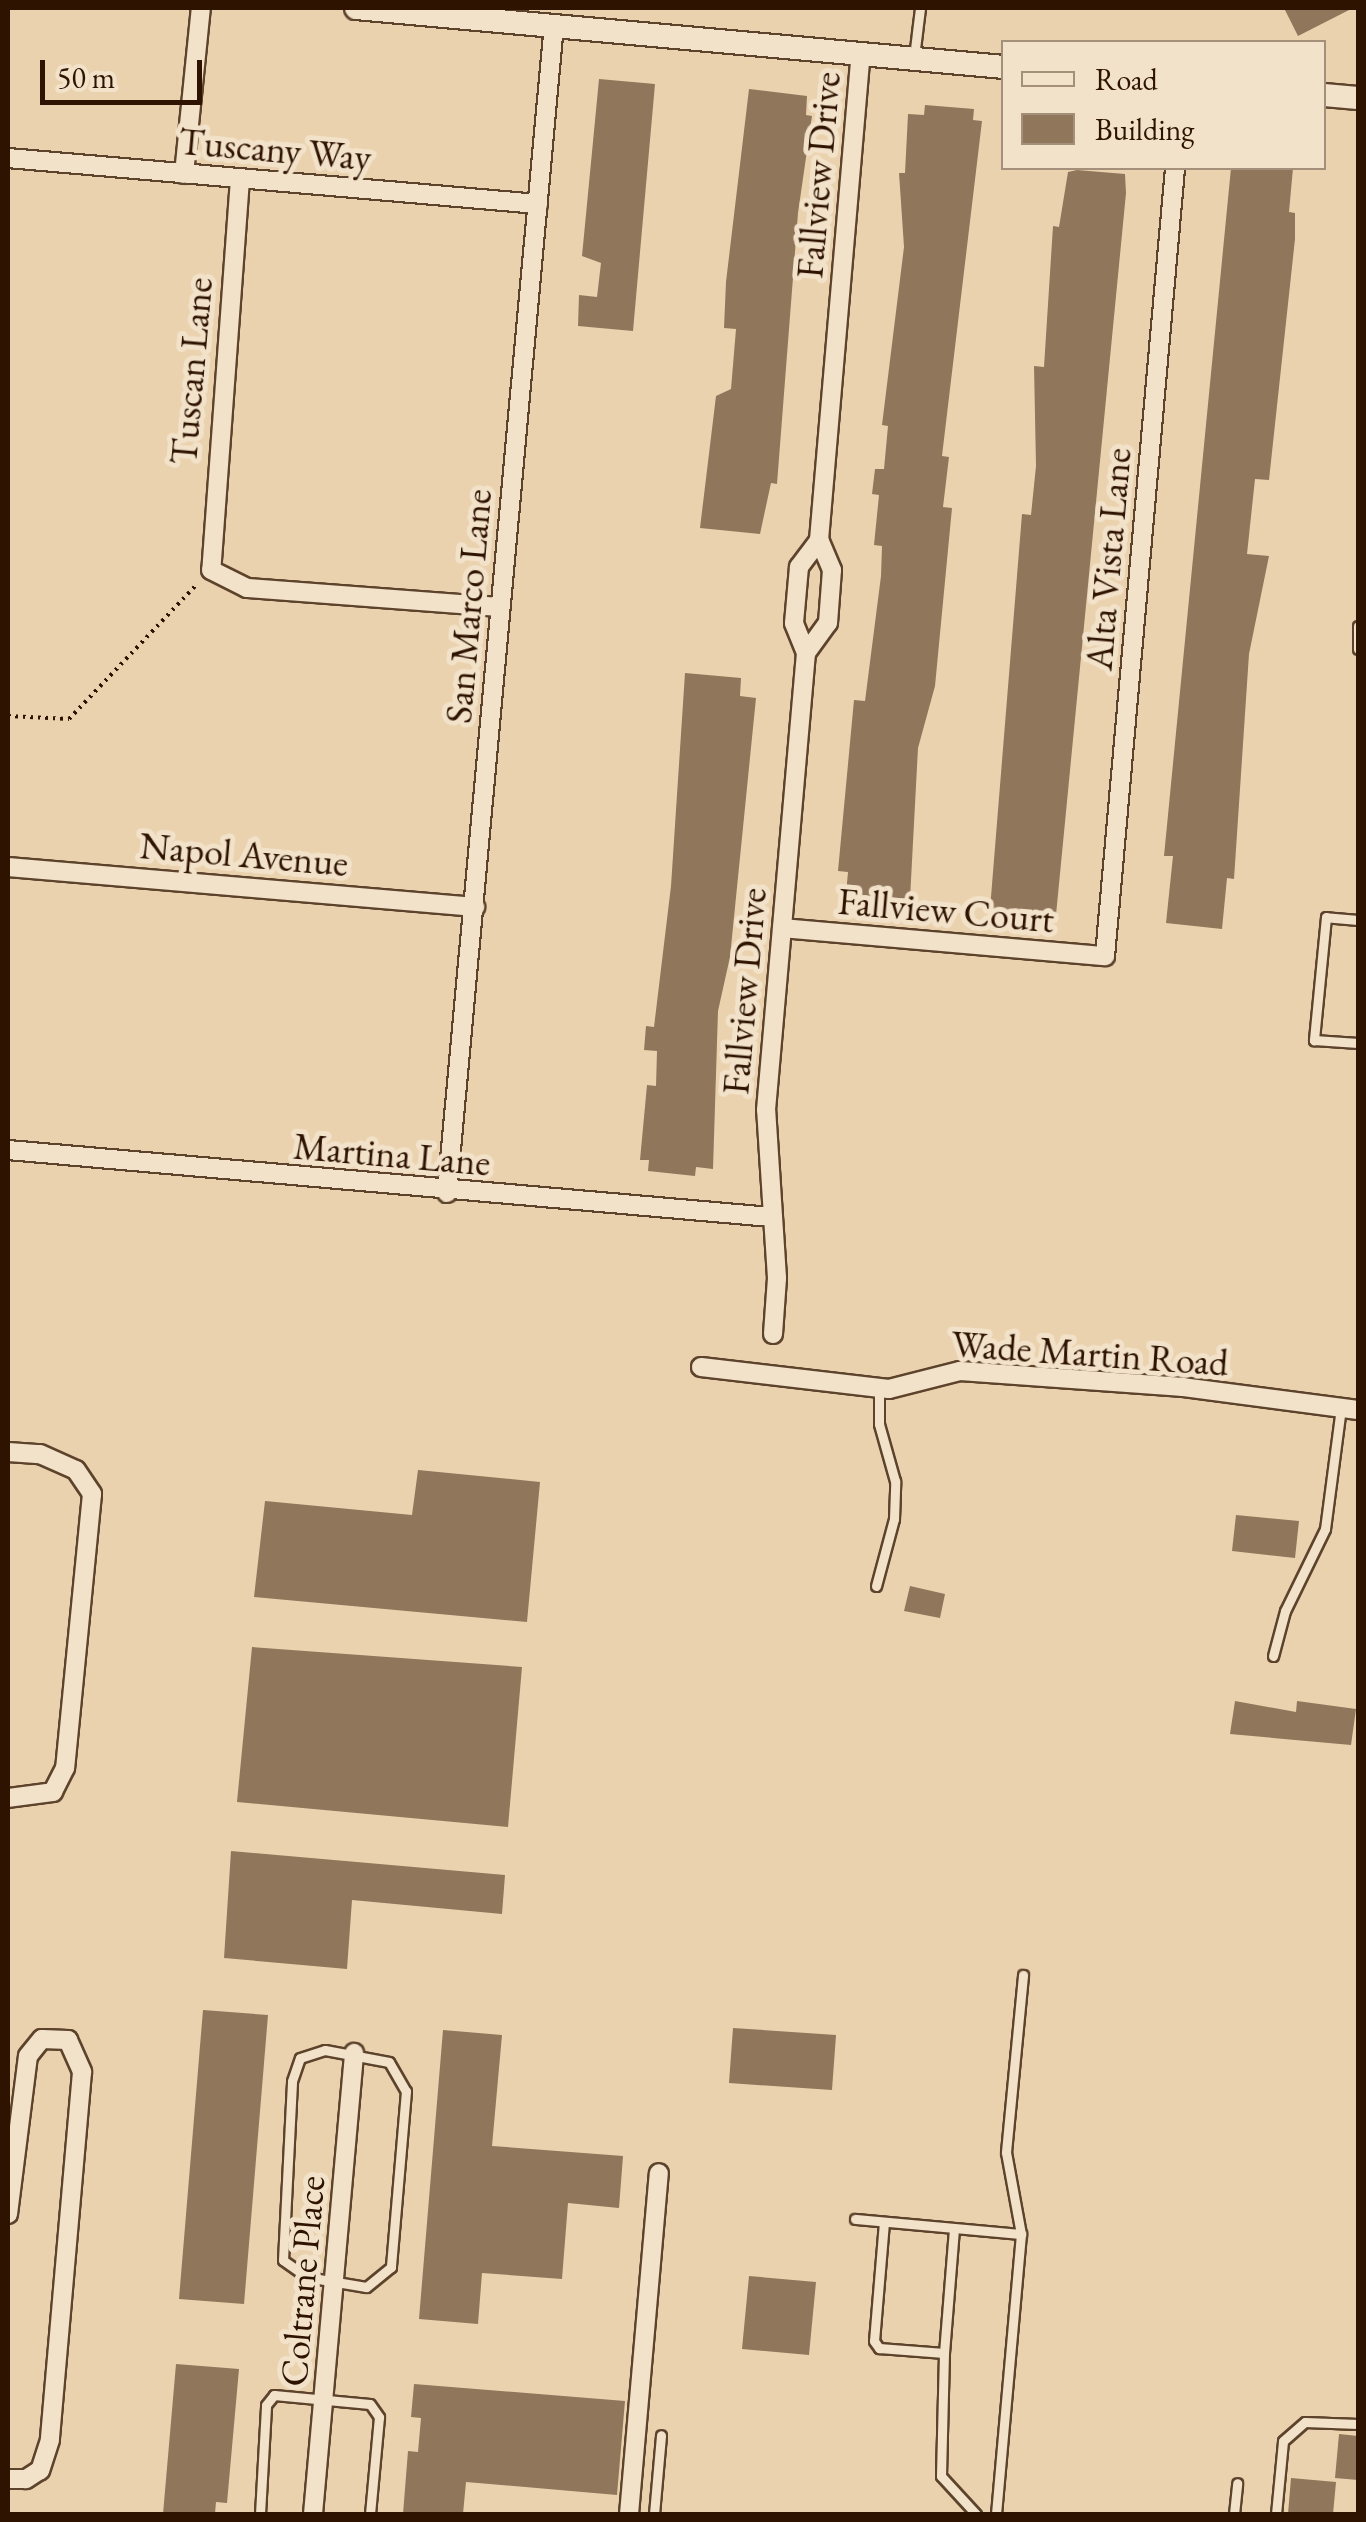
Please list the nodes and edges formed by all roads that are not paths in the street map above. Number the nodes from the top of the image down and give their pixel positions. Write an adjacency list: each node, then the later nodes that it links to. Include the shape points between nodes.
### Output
1 (201, 8): 12 (street)
2 (356, 8): 4 (street)
3 (920, 8): 6 (lane)
4 (554, 25): 5 (street); 14 (street, San Marco Lane)
5 (860, 54): 6 (street); 15 (street, Fallview Drive)
6 (914, 60): 7 (street)
7 (1001, 67)
8 (1326, 95): 9 (street)
9 (1358, 98)
10 (8, 158): 12 (street, Tuscany Way)
11 (1175, 170): 24 (street, Alta Vista Lane)
12 (184, 174): 13 (street, Tuscany Way)
13 (240, 179): 14 (street, Tuscany Way); 16 (street, Tuscan Lane, via 211,570 247,588)
14 (538, 204): 16 (street, San Marco Lane)
15 (819, 540): 19 (street, Fallview Drive, via 799,567 794,623); 19 (street, Fallview Drive, via 832,570 828,623)
16 (500, 607): 21 (street, San Marco Lane)
17 (1358, 626): 18 (lane)
18 (1358, 649)
19 (806, 654): 23 (street, Fallview Drive)
20 (8, 867): 21 (street, Napol Avenue)
21 (475, 907): 27 (street, San Marco Lane)
22 (1358, 920): 25 (lane, via 1326,917 1314,1040)
23 (782, 928): 24 (street, Fallview Court); 28 (street, Fallview Drive, via 766,1110)
24 (1105, 956)
25 (1358, 1043)
26 (8, 1150): 27 (street, Martina Lane)
27 (448, 1192): 28 (street, Martina Lane)
28 (770, 1217): 29 (street, Fallview Drive, via 777,1278)
29 (773, 1334)
30 (701, 1367): 31 (street, Wade Martin Road)
31 (878, 1387): 32 (street, Wade Martin Road, via 905,1388 960,1371 1183,1387); 34 (lane, via 879,1424 895,1482 894,1519)
32 (1350, 1409): 35 (lane, via 1325,1528 1285,1611)
33 (8, 1452): 36 (street, via 40,1454 76,1470 92,1494 65,1768 53,1792)
34 (876, 1586)
35 (1273, 1656)
36 (8, 1798)
37 (1023, 1976): 44 (lane, via 1006,2152)
38 (354, 2053): 45 (street, Coltrane Place); 45 (lane, via 389,2062 406,2091 391,2268 366,2286); 45 (lane, via 308,2052 292,2081 282,2260)
39 (658, 2173): 55 (street)
40 (8, 2214): 50 (street, via 28,2056 42,2040 68,2040 82,2072 50,2440 40,2470 26,2479)
41 (855, 2219): 42 (lane)
42 (884, 2222): 43 (lane); 46 (lane, via 875,2345)
43 (954, 2228): 44 (lane); 46 (lane)
44 (1022, 2234): 58 (lane)
45 (336, 2284): 47 (street, Coltrane Place)
46 (944, 2353): 57 (lane, via 936,2452 941,2476)
47 (325, 2399): 52 (lane, via 274,2395 266,2405); 53 (street, Coltrane Place); 54 (lane, via 370,2404 379,2417)
48 (1358, 2424): 60 (lane, via 1306,2422 1283,2441)
49 (661, 2435): 56 (lane)
50 (8, 2478)
51 (1237, 2483): 59 (lane)
52 (260, 2514)
53 (314, 2514)
54 (370, 2514)
55 (628, 2514)
56 (654, 2514)
57 (976, 2514)
58 (996, 2514)
59 (1234, 2514)
60 (1276, 2514)

